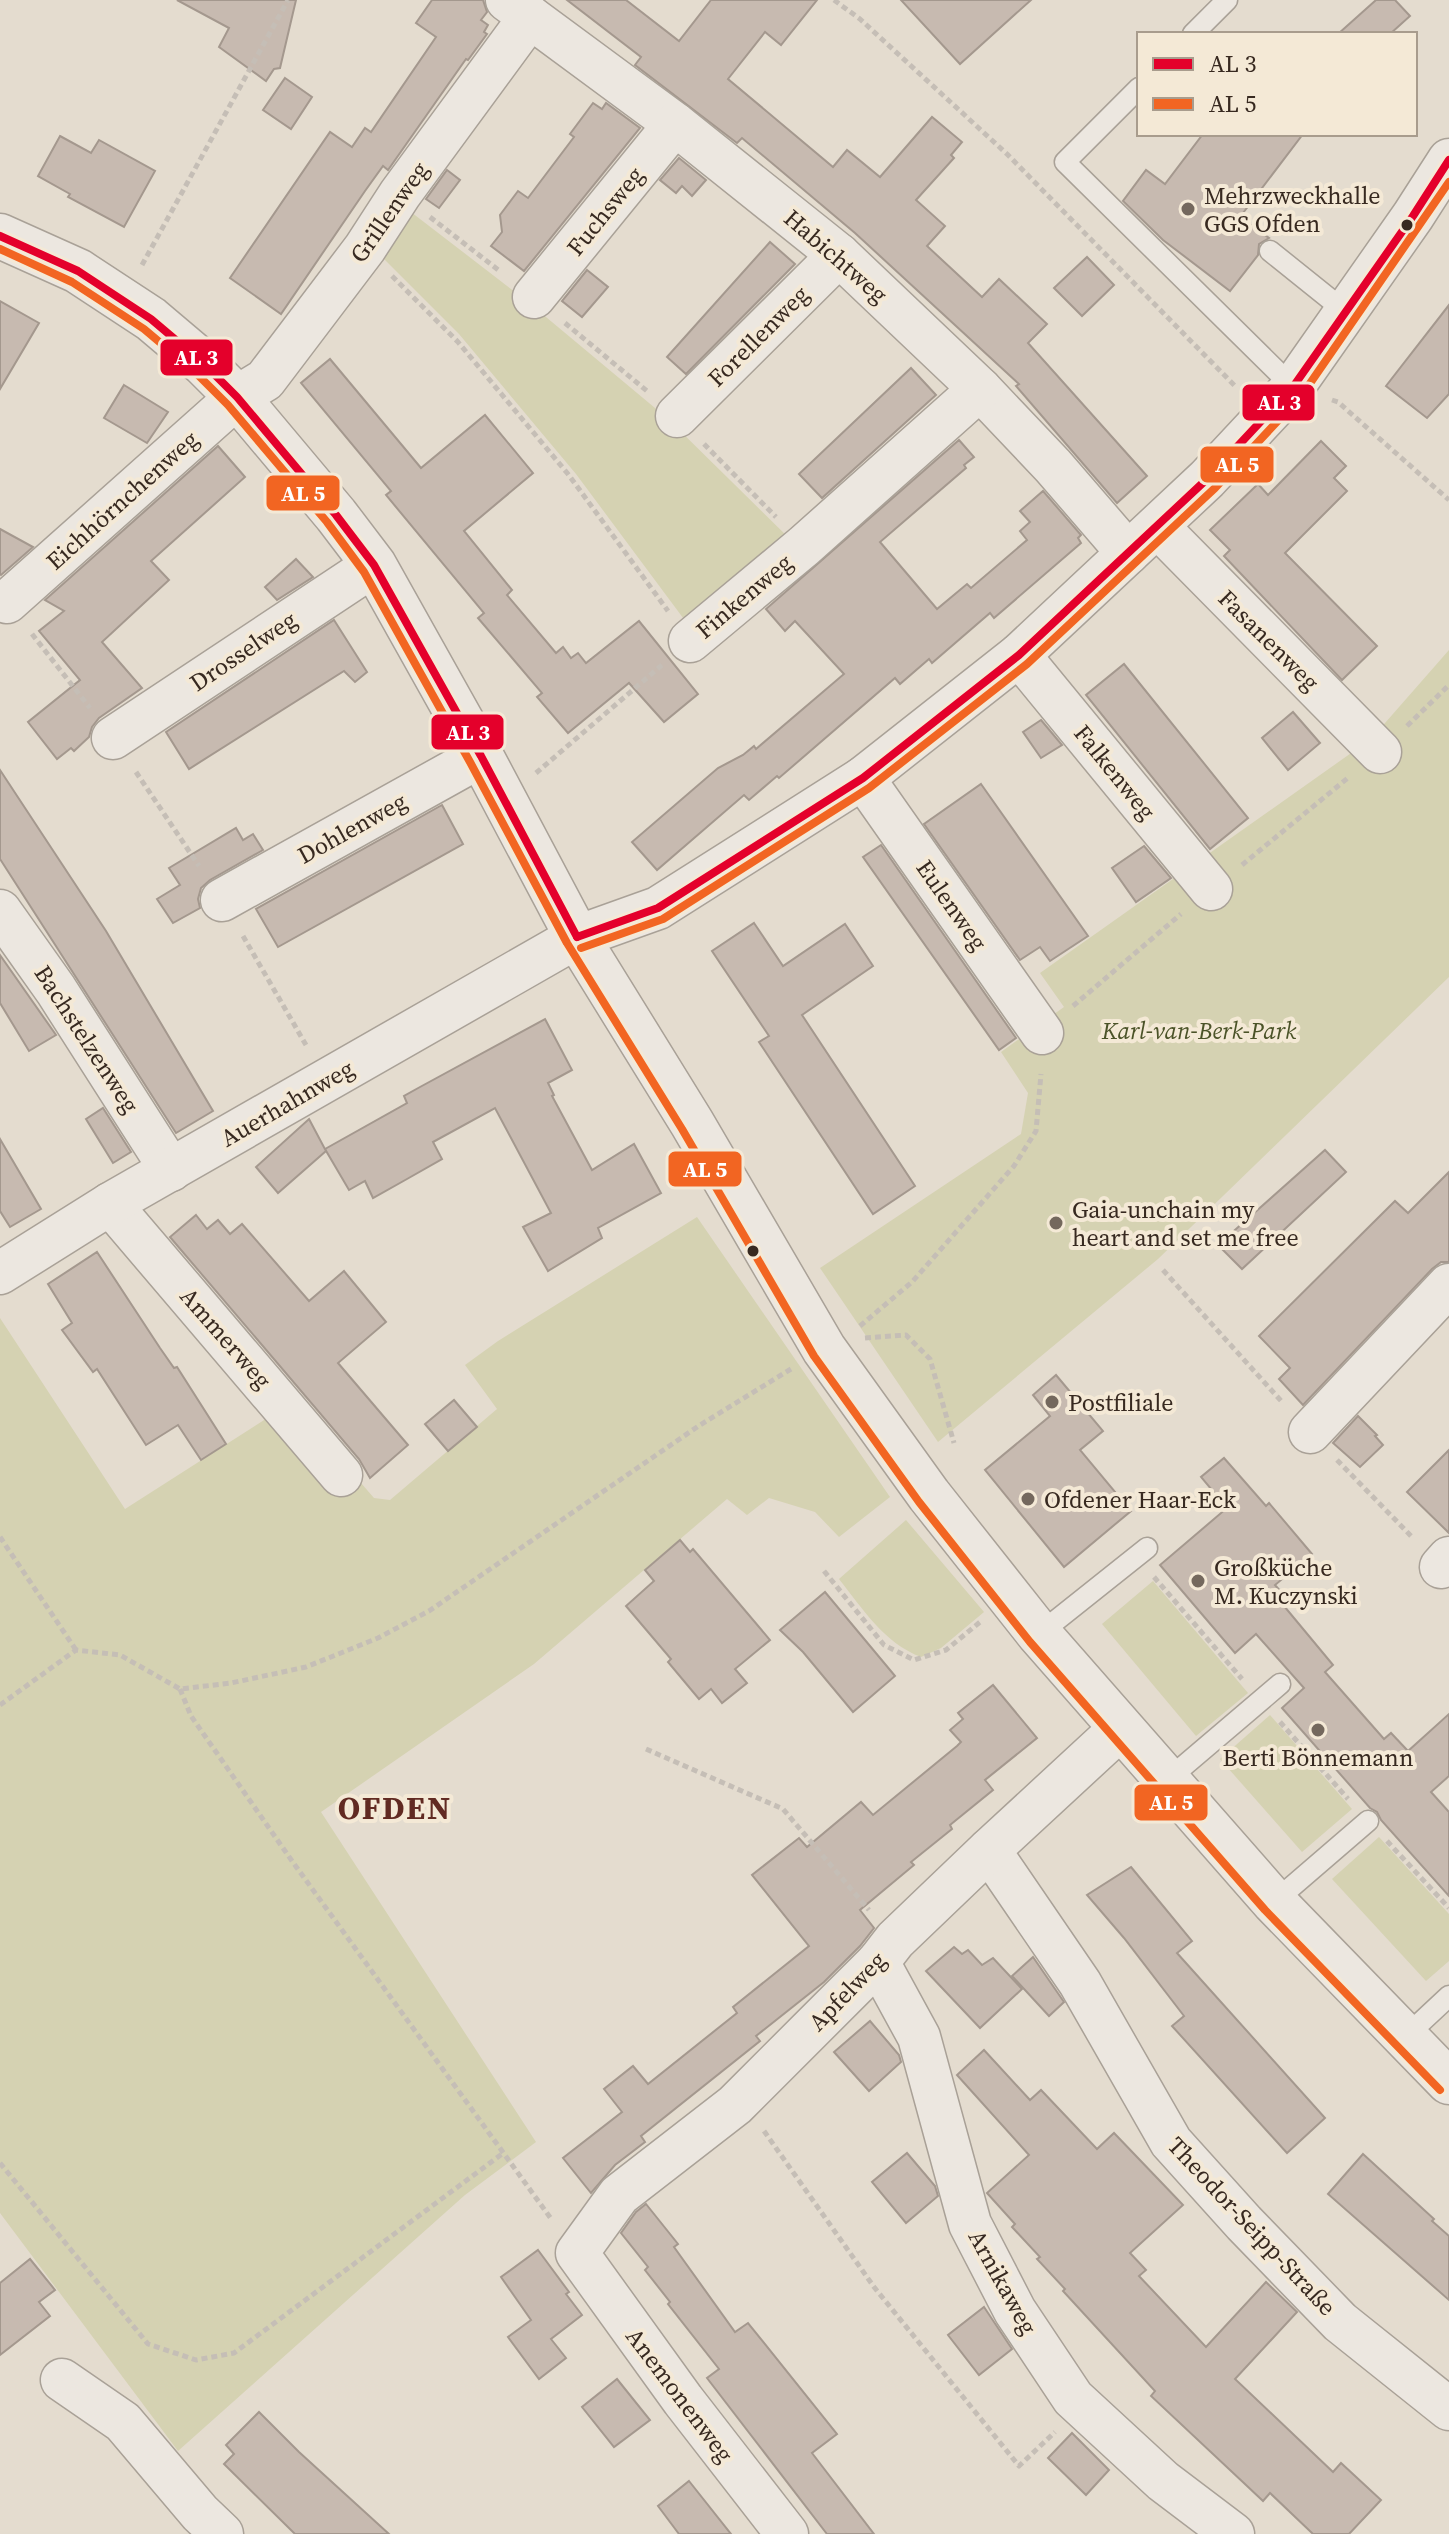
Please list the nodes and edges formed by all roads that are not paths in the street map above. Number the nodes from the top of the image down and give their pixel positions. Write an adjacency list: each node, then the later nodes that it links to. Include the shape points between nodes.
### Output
1 (1227, 0): 3 (lane)
2 (518, 8): 5 (street, Habichtweg); 14 (street, Grillenweg, via 365,248 265,380)
3 (1195, 32)
4 (1137, 90): 12 (lane, via 1065,162)
5 (675, 124): 9 (street, Habichtweg); 10 (street, Fuchsweg)
6 (1449, 160): 11 (street, Auerhahnweg)
7 (1, 238): 14 (street, via 78,271 151,319)
8 (1270, 251): 11 (lane)
9 (839, 255): 13 (street, Habichtweg); 15 (street, Forellenweg)
10 (534, 297)
11 (1346, 312): 12 (street, Auerhahnweg)
12 (1293, 387): 16 (street, Auerhahnweg)
13 (980, 389): 16 (street, Habichtweg, via 1053,466); 19 (street, Finkenweg)
14 (237, 397): 17 (street); 18 (street, Eichhörnchenweg)
15 (677, 416)
16 (1143, 540): 20 (street, Auerhahnweg); 22 (street, Fasanenweg)
17 (374, 565): 21 (street, Drosselweg); 23 (street)
18 (7, 602)
19 (690, 641)
20 (1019, 655): 24 (street, Auerhahnweg); 25 (street, Falkenweg)
21 (113, 738)
22 (1380, 752)
23 (481, 756): 26 (street, Dohlenweg); 28 (street)
24 (863, 778): 28 (street, Auerhahnweg, via 658,908); 29 (street, Eulenweg)
25 (1211, 889)
26 (222, 900)
27 (0, 911): 30 (street, Bachstelzenweg)
28 (577, 937): 30 (street, Auerhahnweg); 37 (street, via 929,1495)
29 (1042, 1033)
30 (171, 1170): 31 (street, Auerhahnweg)
31 (110, 1204): 32 (street, Auerhahnweg); 35 (street, Ammerweg)
32 (0, 1273)
33 (1449, 1285): 34 (street)
34 (1310, 1432)
35 (341, 1475)
36 (1142, 1552): 37 (lane)
37 (1039, 1634): 39 (street)
38 (1280, 1684): 40 (lane)
39 (1120, 1729): 40 (street); 42 (street, Apfelweg)
40 (1166, 1781): 43 (street)
41 (1368, 1821): 43 (lane)
42 (989, 1850): 44 (street, Apfelweg); 50 (street, Theodor-Seipp-Straße, via 1080,1983 1171,2142 1340,2322)
43 (1274, 1902): 46 (street)
44 (887, 1951): 48 (street, Apfelweg, via 741,2099 619,2195); 53 (street, Arnikaweg, via 919,2037 970,2224 1015,2311 1073,2398 1163,2481)
45 (1449, 1996): 46 (lane)
46 (1404, 2038): 47 (street)
47 (1449, 2082)
48 (577, 2253): 52 (street, Anemonenweg)
49 (62, 2380): 51 (street, via 123,2422)
50 (1449, 2409)
51 (222, 2534)
52 (787, 2534)
53 (1233, 2534)

